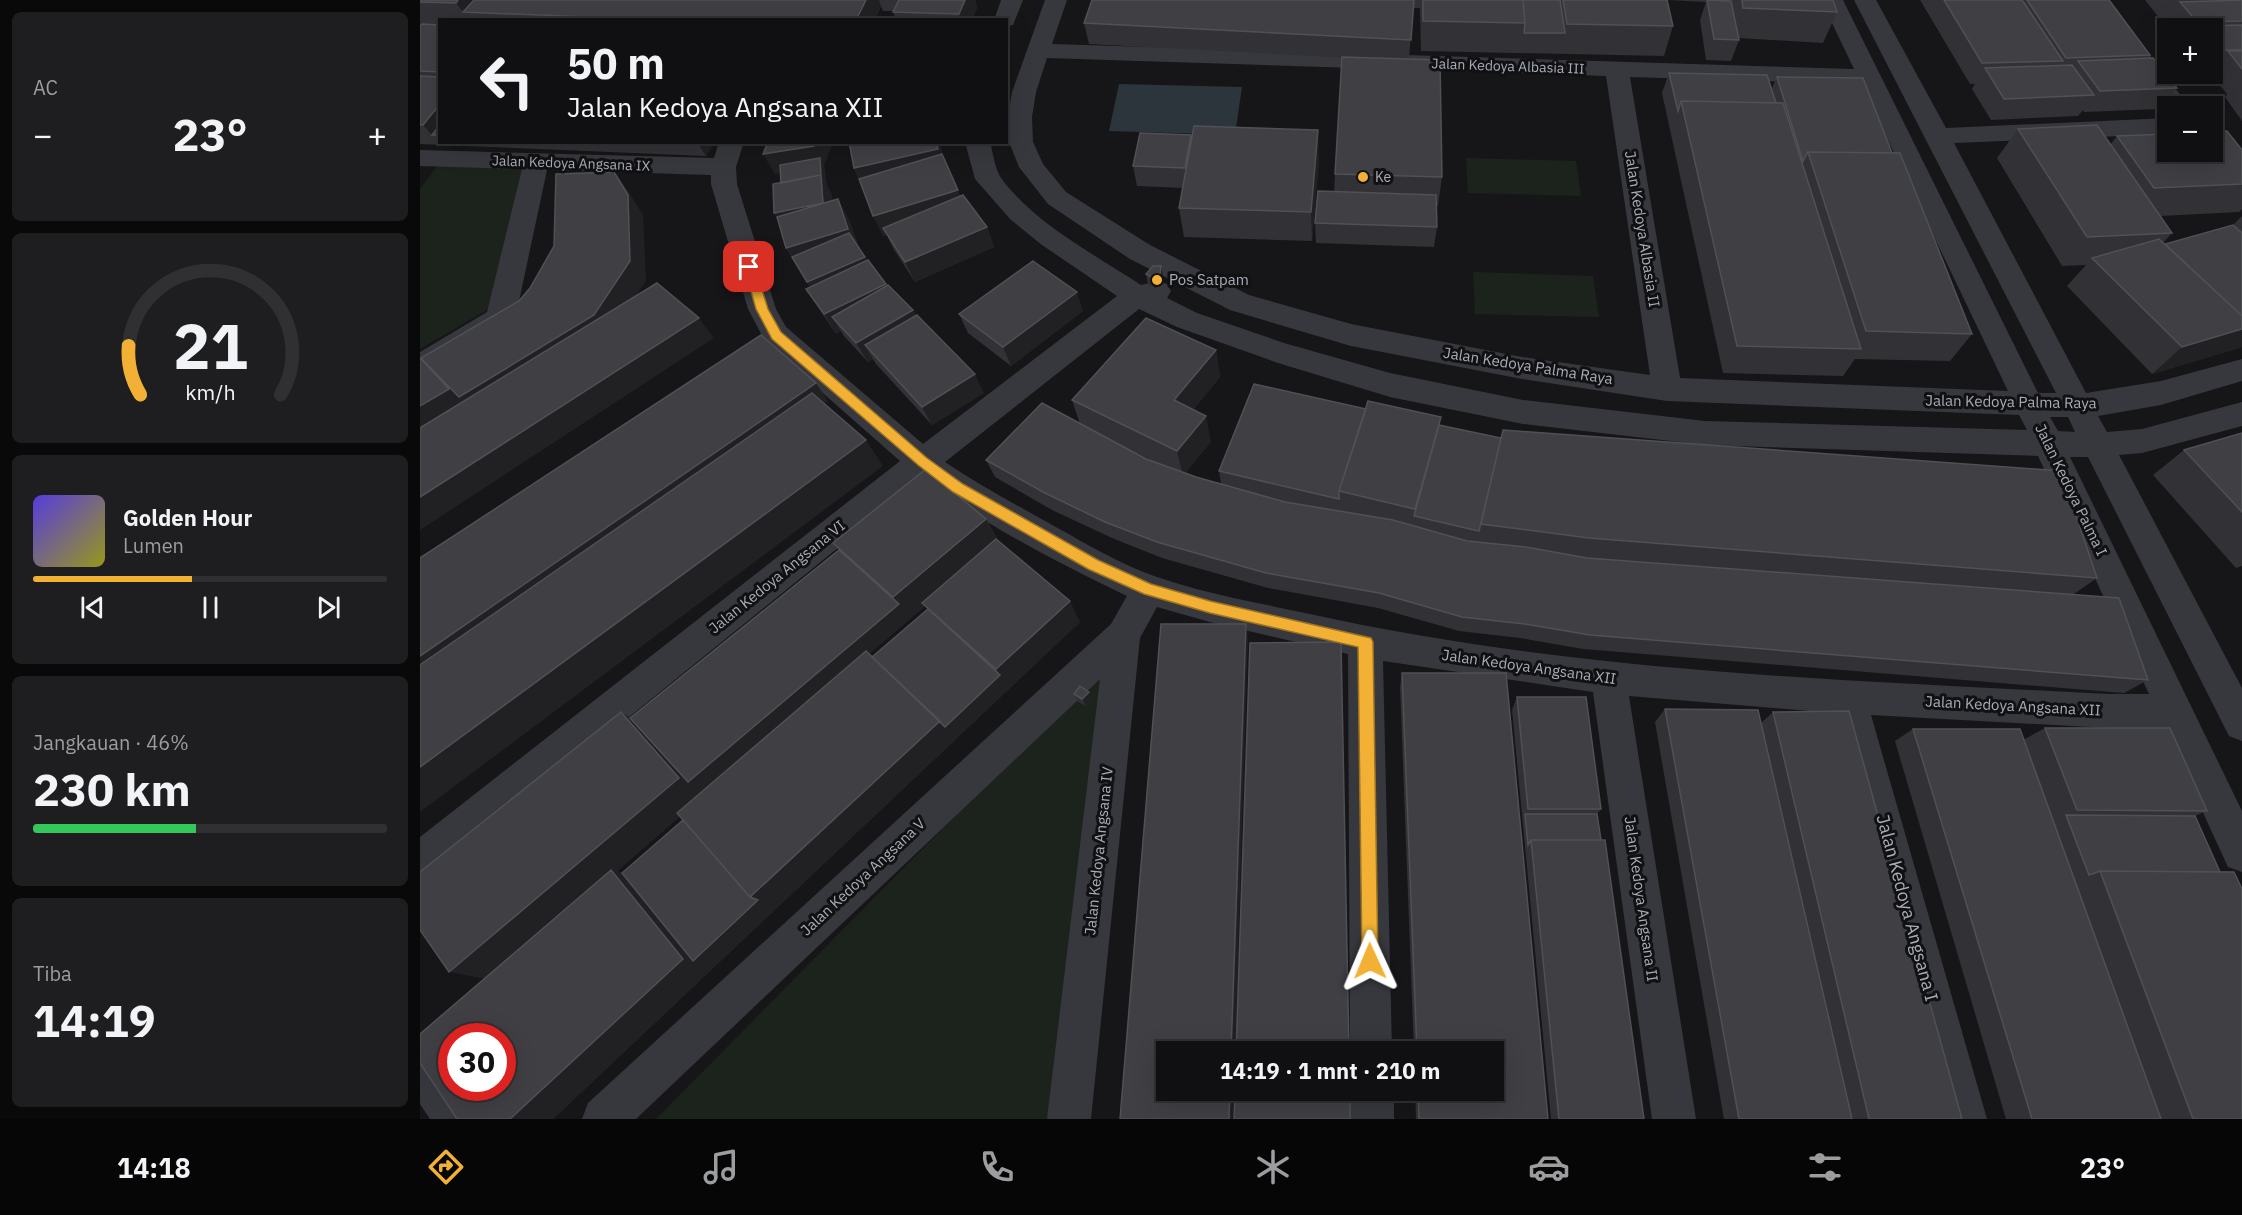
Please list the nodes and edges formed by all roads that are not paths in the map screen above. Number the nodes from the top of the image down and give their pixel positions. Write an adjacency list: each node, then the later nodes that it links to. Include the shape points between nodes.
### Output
1 (1012, 0): 6 (street)
2 (1056, 0): 7 (street, Jalan Kedoya Palma Raya)
3 (1832, 0): 9 (street, Jalan Kedoya Palma I)
4 (1865, 0): 12 (street)
5 (2095, 0): 10 (street)
6 (1006, 18)
7 (1038, 51): 8 (street, Jalan Kedoya Albasia III); 17 (street, Jalan Kedoya Palma Raya, via 1020,117 1021,142 1032,167 1057,198)
8 (1617, 69): 9 (street, Jalan Kedoya Albasia III); 21 (street, Jalan Kedoya Albasia II)
9 (1870, 77): 22 (street, Jalan Kedoya Palma I)
10 (2169, 96)
11 (2157, 126): 12 (street)
12 (1938, 136): 23 (street)
13 (978, 144): 18 (street, via 988,178 1019,213)
14 (727, 155): 15 (street, Jalan Kedoya Angsana IX); 27 (street, Jalan Kedoya Angsana XII, via 724,184 762,309 766,342)
15 (536, 162): 16 (street, Jalan Kedoya Angsana IX); 19 (street, via 498,319)
16 (424, 165)
17 (1172, 270): 18 (street, Jalan Kedoya Angsana VI, via 1163,287); 21 (street, Jalan Kedoya Palma Raya, via 1240,303 1351,335 1522,368)
18 (1137, 296): 25 (street, via 1187,320 1278,352 1390,385 1523,412 1705,433); 27 (street, Jalan Kedoya Angsana VI)
19 (420, 366)
20 (2242, 370): 23 (street, Jalan Kedoya Palma Raya, via 2152,397)
21 (1667, 388): 22 (street, Jalan Kedoya Palma Raya)
22 (2029, 404): 23 (street, Jalan Kedoya Palma Raya); 25 (street, Jalan Kedoya Palma I)
23 (2078, 406): 26 (street)
24 (2242, 414): 26 (street, via 2142,441)
25 (2049, 445): 26 (street); 34 (street, Jalan Kedoya Palma I)
26 (2098, 445): 33 (street)
27 (922, 462): 28 (street, Jalan Kedoya Angsana XII, via 958,488 1093,564); 36 (street, Jalan Kedoya Angsana VI)
28 (1149, 590): 29 (street, Jalan Kedoya Angsana IV); 30 (street, Jalan Kedoya Angsana XII)
29 (1123, 635): 41 (street, Jalan Kedoya Angsana V); 42 (street, Jalan Kedoya Angsana IV)
30 (1365, 642): 31 (street, Jalan Kedoya Angsana XII); 37 (street)
31 (1609, 678): 32 (street, Jalan Kedoya Angsana XII); 44 (street, Jalan Kedoya Angsana II)
32 (1848, 697): 34 (street, Jalan Kedoya Angsana XII); 45 (street, Jalan Kedoya Angsana I)
33 (2238, 707)
34 (2176, 711): 35 (street, Jalan Kedoya Palma I)
35 (2242, 853)
36 (420, 861)
37 (1371, 1041)
38 (420, 1065): 40 (street)
39 (1372, 1101): 43 (street)
40 (455, 1119)
41 (604, 1119)
42 (1069, 1119)
43 (1372, 1119)
44 (1674, 1119)
45 (1965, 1119)

